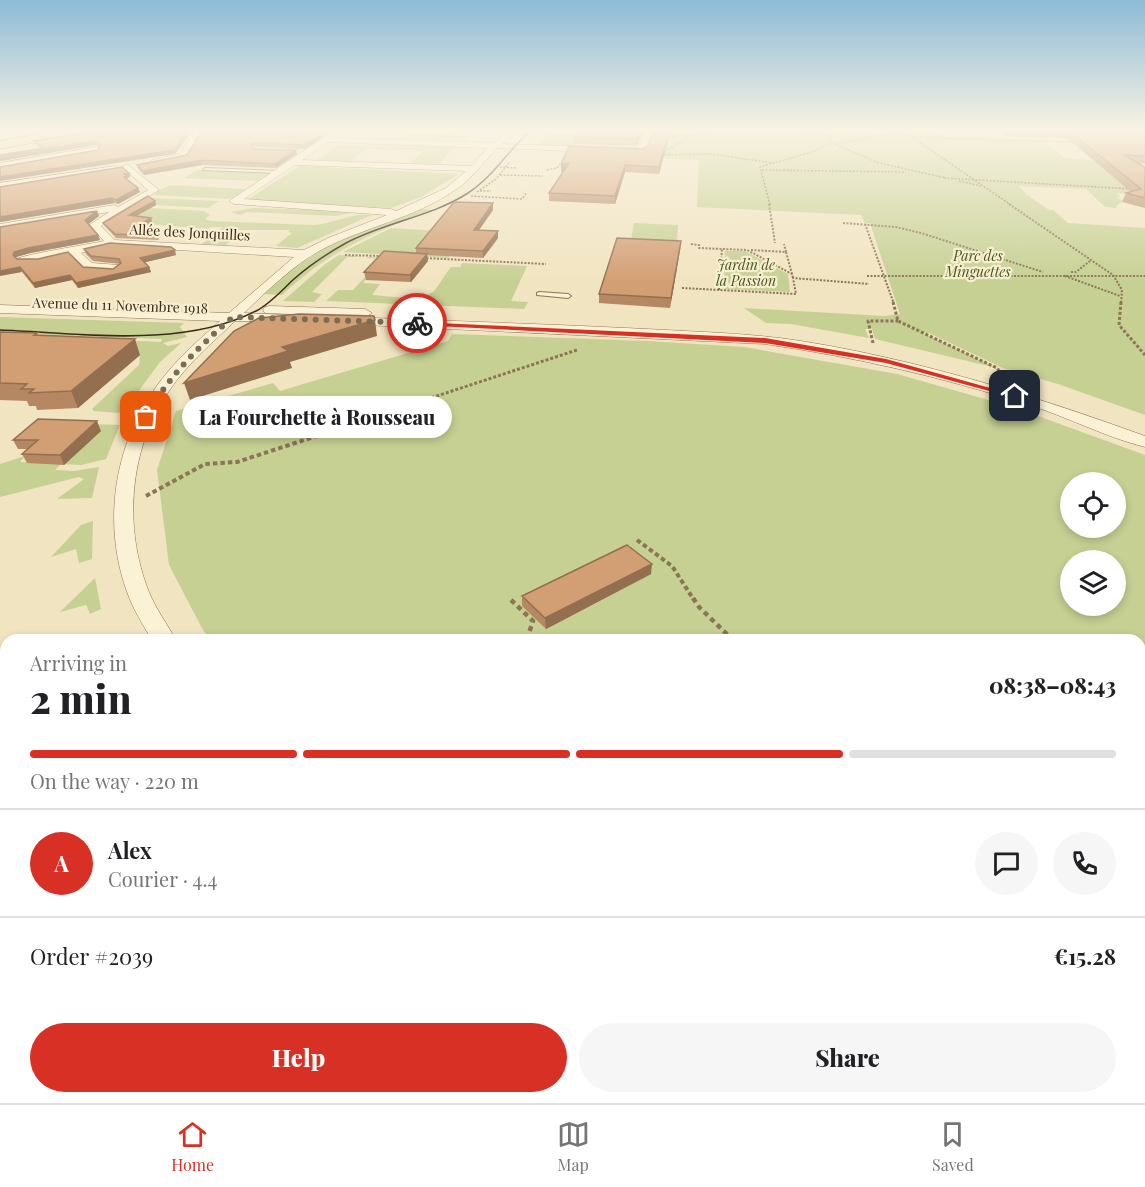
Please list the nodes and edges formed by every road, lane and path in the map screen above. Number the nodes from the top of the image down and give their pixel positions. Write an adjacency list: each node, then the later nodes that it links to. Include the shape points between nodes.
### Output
1 (36, 180): 9 (street)
2 (143, 180): 18 (street, Allée des Jonquilles, via 154,190)
3 (265, 180): 20 (street, via 234,201)
4 (462, 180): 20 (street)
5 (765, 180): 26 (path)
6 (955, 180): 10 (path)
7 (974, 180): 10 (path)
8 (982, 180): 11 (path)
9 (0, 186)
10 (983, 187): 40 (path)
11 (1134, 189)
12 (479, 191): 13 (path)
13 (491, 191)
14 (526, 192): 16 (path)
15 (469, 196): 16 (path)
16 (522, 199): 17 (path)
17 (520, 202)
18 (127, 206): 19 (street); 23 (street, Allée des Jonquilles)
19 (84, 213): 23 (street); 24 (street)
20 (397, 213): 33 (street)
21 (843, 223): 22 (path)
22 (865, 224): 44 (path, via 921,233 1018,266); 47 (path)
23 (94, 225): 25 (street, Allée des Jonquilles)
24 (0, 227)
25 (112, 243): 31 (street); 33 (street, Allée des Jonquilles)
26 (776, 243)
27 (691, 244): 29 (path)
28 (784, 244): 32 (path)
29 (722, 249): 30 (path); 52 (path)
30 (747, 250): 32 (path); 43 (path)
31 (72, 251): 38 (street); 42 (street, via 89,267)
32 (786, 252): 43 (path)
33 (305, 254): 58 (street)
34 (336, 254): 35 (path)
35 (368, 256): 36 (path); 39 (path)
36 (392, 257)
37 (416, 258): 41 (path)
38 (23, 259)
39 (365, 259)
40 (1090, 261): 44 (path, via 1076,272); 45 (path)
41 (546, 264)
42 (115, 268)
43 (792, 274): 49 (path)
44 (1055, 274): 45 (path); 47 (path); 55 (path)
45 (1113, 275): 48 (path); 55 (path, via 1122,290)
46 (867, 276): 47 (path)
47 (885, 276): 60 (path)
48 (1145, 276)
49 (793, 278): 50 (path); 52 (path, via 796,294)
50 (869, 284)
51 (682, 288): 52 (path)
52 (719, 290)
53 (539, 294): 54 (lane)
54 (568, 296)
55 (1120, 296): 64 (path, via 1119,325)
56 (0, 300): 58 (street, Avenue du 11 Novembre 1918)
57 (0, 309): 58 (street, Avenue du 11 Novembre 1918)
58 (236, 313): 59 (street); 61 (street); 68 (street, via 159,393 138,432)
59 (543, 320): 61 (street); 62 (street); 66 (street, via 660,323 811,338 941,364 1045,393)
60 (898, 321): 63 (path, via 868,321); 65 (path, via 997,368)
61 (458, 325): 62 (street)
62 (611, 331): 67 (street, via 765,340 886,361 1036,402); 68 (path, via 602,342 506,375 237,462 205,464)
63 (873, 343)
64 (1145, 355)
65 (1001, 374)
66 (1145, 430)
67 (1145, 442)
68 (124, 506): 71 (street, via 126,551 135,582)
69 (637, 540): 73 (path, via 672,566 699,607)
70 (511, 600): 72 (path, via 533,621)
71 (161, 634)
72 (529, 634)
73 (727, 634)

